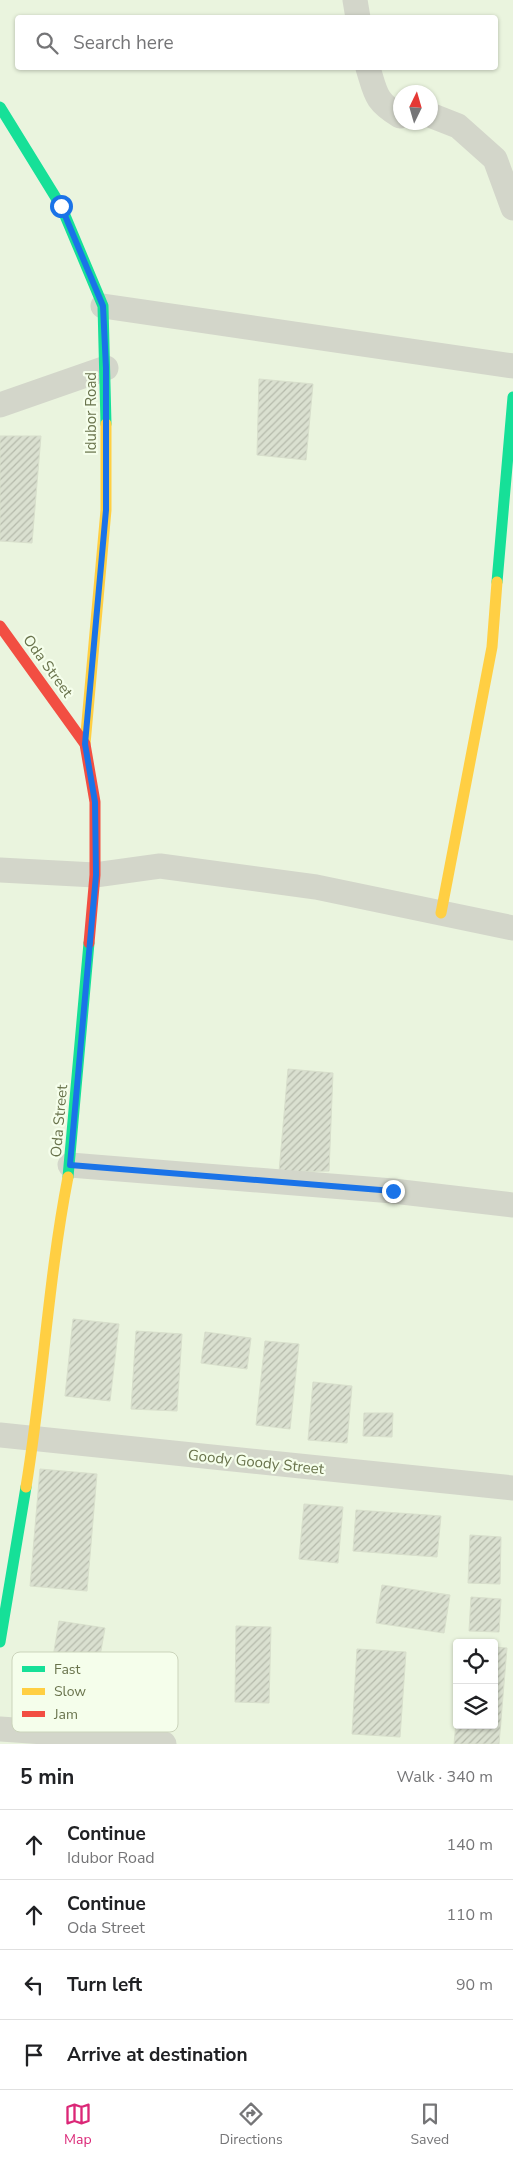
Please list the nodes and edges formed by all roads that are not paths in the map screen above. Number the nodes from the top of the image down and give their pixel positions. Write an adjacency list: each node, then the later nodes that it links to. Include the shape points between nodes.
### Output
1 (355, 0): 2 (street)
2 (358, 15)
3 (369, 70): 5 (street, via 378,99)
4 (0, 107): 8 (street, Idubor Road, via 61,206)
5 (393, 112)
6 (438, 118): 7 (street, via 458,126 495,159)
7 (513, 208)
8 (103, 306): 9 (street); 10 (street, Idubor Road)
9 (513, 366)
10 (106, 368): 12 (street); 14 (street, Idubor Road, via 106,510)
11 (513, 396): 17 (street, via 492,646)
12 (0, 405)
13 (0, 626): 14 (street, Oda Street)
14 (85, 744): 16 (street, Oda Street, via 95,802)
15 (0, 870): 16 (street)
16 (96, 875): 17 (street, via 160,866 316,887); 19 (street, Oda Street)
17 (441, 913): 18 (street)
18 (513, 928)
19 (70, 1165): 20 (street, via 393,1191); 22 (street, Oda Street, via 55,1245)
20 (513, 1205)
21 (0, 1435): 22 (street, Goody Goody Street)
22 (34, 1439): 23 (street, Goody Goody Street); 24 (street, Oda Street)
23 (513, 1488)
24 (0, 1642)
25 (44, 1732): 26 (street)
26 (127, 1742): 27 (street)
27 (164, 1744)

